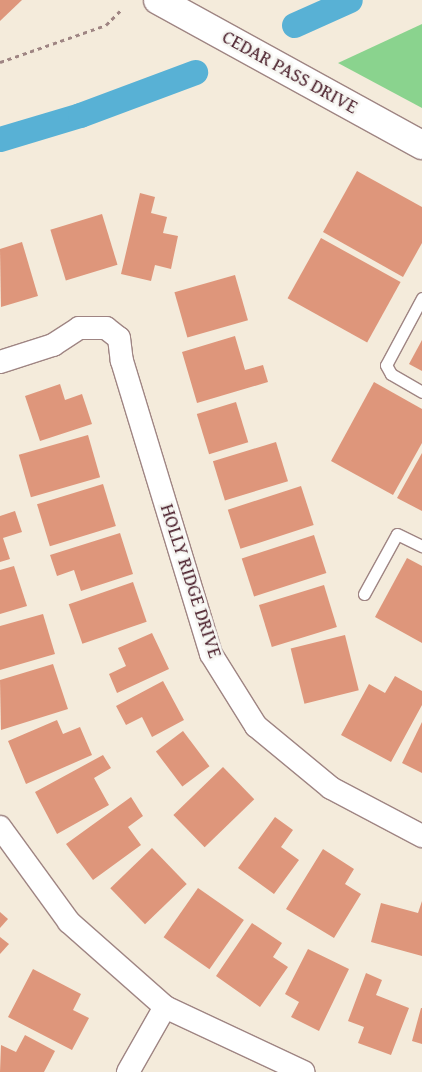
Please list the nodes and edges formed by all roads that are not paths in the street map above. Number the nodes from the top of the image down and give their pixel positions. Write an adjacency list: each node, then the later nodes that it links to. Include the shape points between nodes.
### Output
1 (158, 0): 2 (street, CEDAR PASS DRIVE)
2 (422, 144)
3 (422, 298): 5 (lane, via 386,365 391,374)
4 (0, 362): 9 (street, HOLLY RIDGE DRIVE, via 53,345 79,328 106,328 119,338 122,361 211,654 256,726 331,788)
5 (422, 392)
6 (422, 546): 7 (lane, via 398,534)
7 (364, 594)
8 (0, 827): 10 (street, via 69,922)
9 (422, 836)
10 (165, 1007): 11 (street); 12 (street)
11 (128, 1072)
12 (304, 1072)

